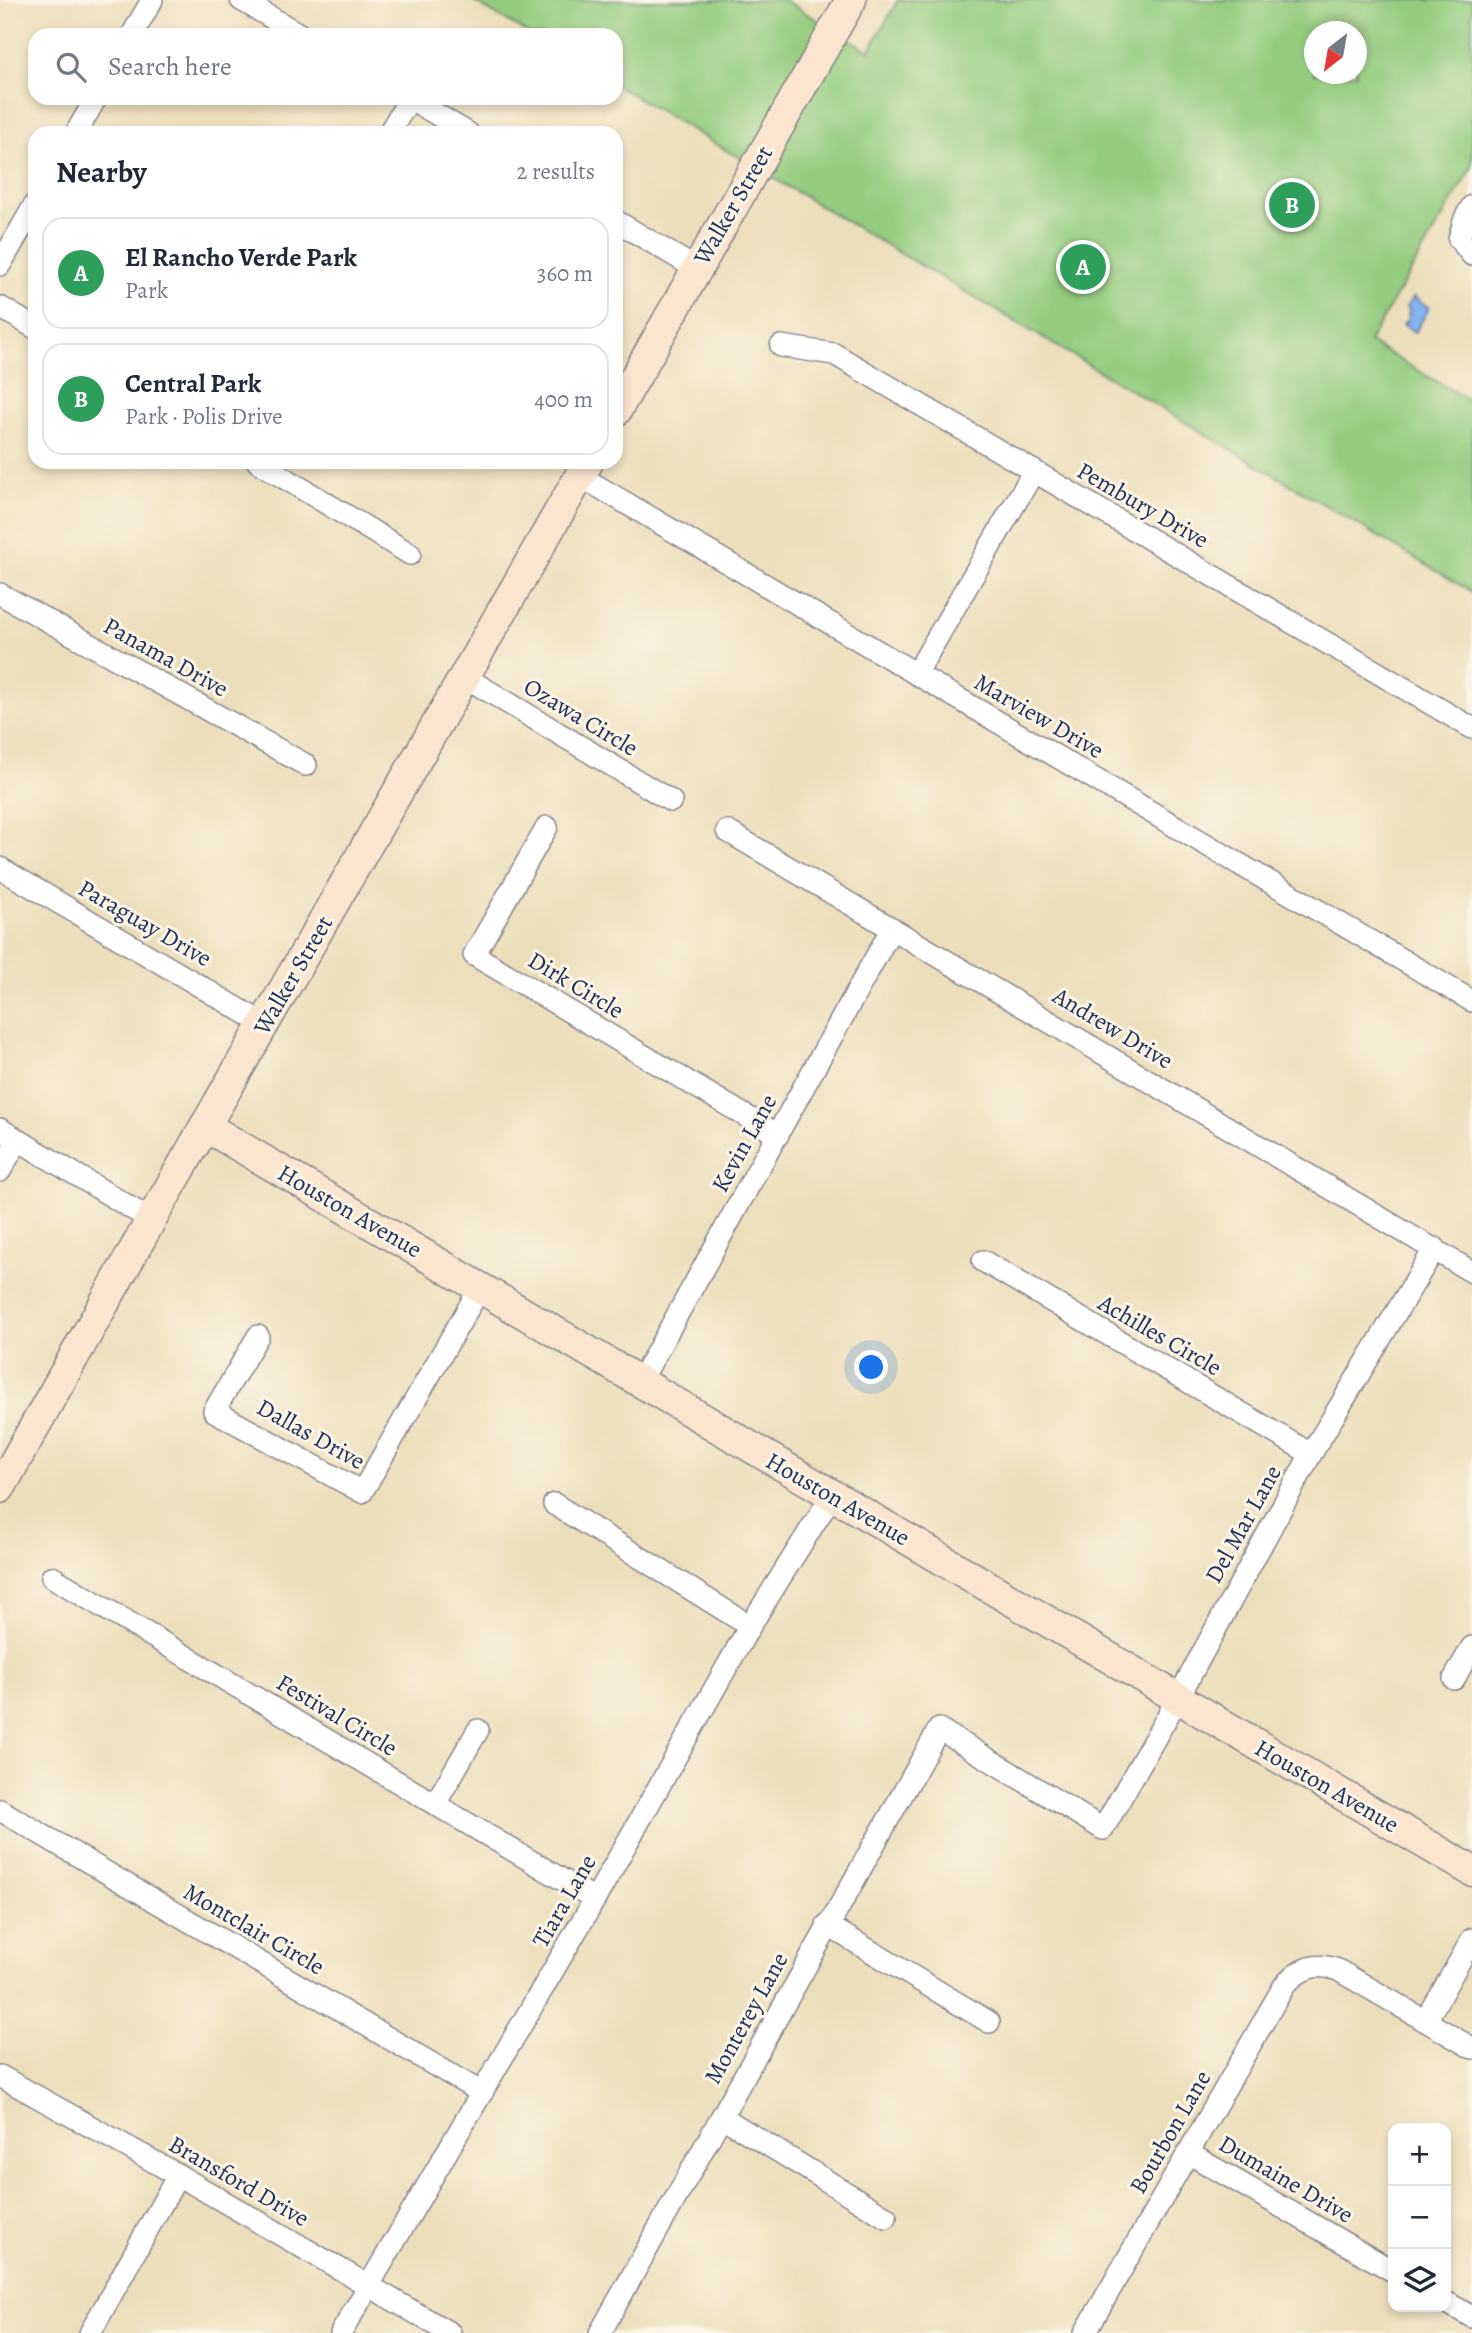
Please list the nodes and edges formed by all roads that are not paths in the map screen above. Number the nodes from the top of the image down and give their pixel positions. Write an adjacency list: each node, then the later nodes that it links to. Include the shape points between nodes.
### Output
1 (152, 0): 4 (street)
2 (241, 0): 5 (street)
3 (843, 3): 17 (main road, Walker Street)
4 (136, 28)
5 (289, 28)
6 (92, 105): 9 (street)
7 (405, 105): 10 (street)
8 (421, 105): 11 (street)
9 (80, 126)
10 (393, 126)
11 (456, 126)
12 (1472, 206): 15 (street, via 1465,218)
13 (28, 216): 16 (street)
14 (623, 225): 17 (street)
15 (1466, 247)
16 (0, 265)
17 (697, 269): 21 (main road, Walker Street)
18 (0, 307): 19 (street)
19 (28, 324)
20 (781, 346): 24 (street, Pembury Drive, via 834,354)
21 (623, 399)
22 (270, 469): 25 (street)
23 (584, 469): 27 (street, Marview Drive); 28 (main road, Walker Street)
24 (1034, 471): 27 (street); 29 (street, Pembury Drive)
25 (410, 554)
26 (0, 594): 30 (street, Panama Drive)
27 (916, 674): 36 (street, Marview Drive)
28 (465, 677): 31 (street, Ozawa Circle); 37 (main road, Walker Street)
29 (1472, 728)
30 (306, 765)
31 (671, 801)
32 (547, 827): 40 (street, Dirk Circle, via 474,955)
33 (727, 831): 35 (street, Andrew Drive)
34 (0, 868): 37 (street, Paraguay Drive)
35 (892, 928): 40 (street, Kevin Lane); 43 (street, Andrew Drive)
36 (1472, 1001)
37 (264, 1024): 38 (main road, Walker Street)
38 (205, 1126): 42 (main road, Walker Street); 46 (main road, Houston Avenue)
39 (9, 1134): 41 (street); 42 (street)
40 (778, 1135): 48 (street, Kevin Lane)
41 (0, 1171)
42 (151, 1220): 50 (main road, Walker Street)
43 (1435, 1248): 45 (street, Andrew Drive); 49 (street, Del Mar Lane)
44 (983, 1261): 49 (street, Achilles Circle)
45 (1472, 1272)
46 (480, 1288): 47 (street, Dallas Drive, via 362,1492 214,1411); 48 (main road, Houston Avenue)
47 (258, 1336)
48 (640, 1382): 51 (main road, Houston Avenue)
49 (1311, 1454): 57 (street, Del Mar Lane)
50 (0, 1488)
51 (832, 1495): 54 (street, Tiara Lane); 57 (main road, Houston Avenue)
52 (554, 1504): 54 (street)
53 (52, 1577): 60 (street, Festival Circle)
54 (750, 1626): 63 (street, Tiara Lane)
55 (1472, 1647): 56 (street)
56 (1454, 1679)
57 (1178, 1698): 58 (street, Del Mar Lane, via 1103,1829); 62 (main road, Houston Avenue)
58 (939, 1729): 64 (street, Monterey Lane)
59 (478, 1730): 60 (street)
60 (435, 1804): 63 (street, Festival Circle)
61 (0, 1810): 70 (street, Montclair Circle)
62 (1472, 1871)
63 (596, 1899): 70 (street, Tiara Lane)
64 (827, 1924): 67 (street); 71 (street, Monterey Lane)
65 (1472, 1939): 66 (street)
66 (1426, 2021): 68 (street); 72 (street, Bourbon Lane, via 1338,1970 1310,1966 1300,1971 1284,1986)
67 (989, 2022)
68 (1472, 2048)
69 (0, 2076): 73 (street, Bransford Drive)
70 (482, 2093): 76 (street, Tiara Lane)
71 (722, 2117): 74 (street); 82 (street, Monterey Lane)
72 (1188, 2152): 75 (street, Dumaine Drive); 83 (street, Bourbon Lane)
73 (178, 2175): 76 (street, Bransford Drive); 79 (street)
74 (886, 2217)
75 (1388, 2268)
76 (368, 2286): 80 (street, Tiara Lane); 81 (street, Bransford Drive)
77 (1451, 2305): 78 (street)
78 (1472, 2317)
79 (90, 2333)
80 (341, 2333)
81 (450, 2333)
82 (600, 2333)
83 (1084, 2333)

